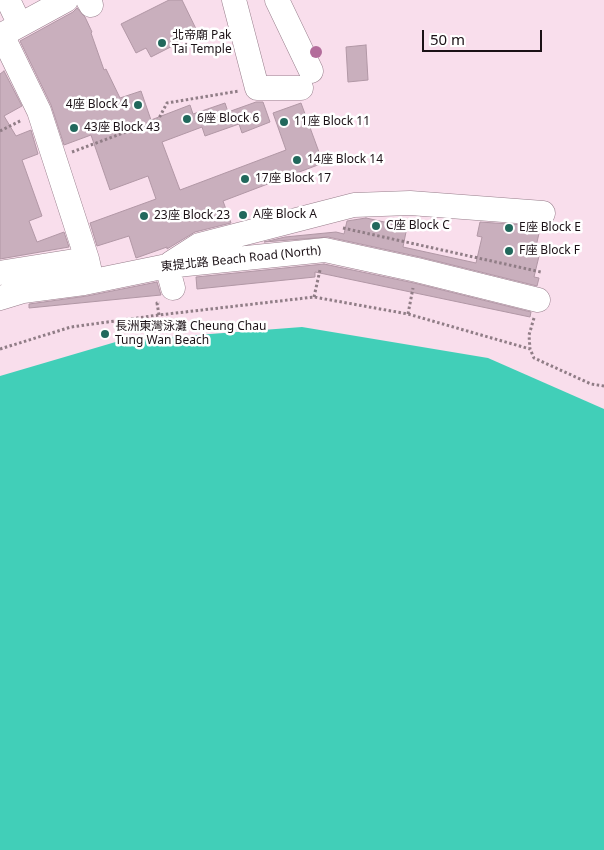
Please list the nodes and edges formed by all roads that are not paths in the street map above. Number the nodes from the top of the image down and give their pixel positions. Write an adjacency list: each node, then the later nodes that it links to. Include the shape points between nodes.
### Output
1 (8, 0): 5 (street)
2 (66, 0): 5 (street)
3 (234, 0): 4 (street, via 257,88 306,80)
4 (277, 0)
5 (7, 32): 7 (street, via 39,112)
6 (543, 213): 9 (street, via 410,203 354,205 199,245)
7 (90, 270): 8 (street); 9 (street, 東提北路 Beach Road (North)); 10 (street, 東提北路 Beach Road (North))
8 (0, 273)
9 (166, 286): 11 (street, 東提北路 Beach Road (North), via 325,250)
10 (0, 298)
11 (538, 300)

